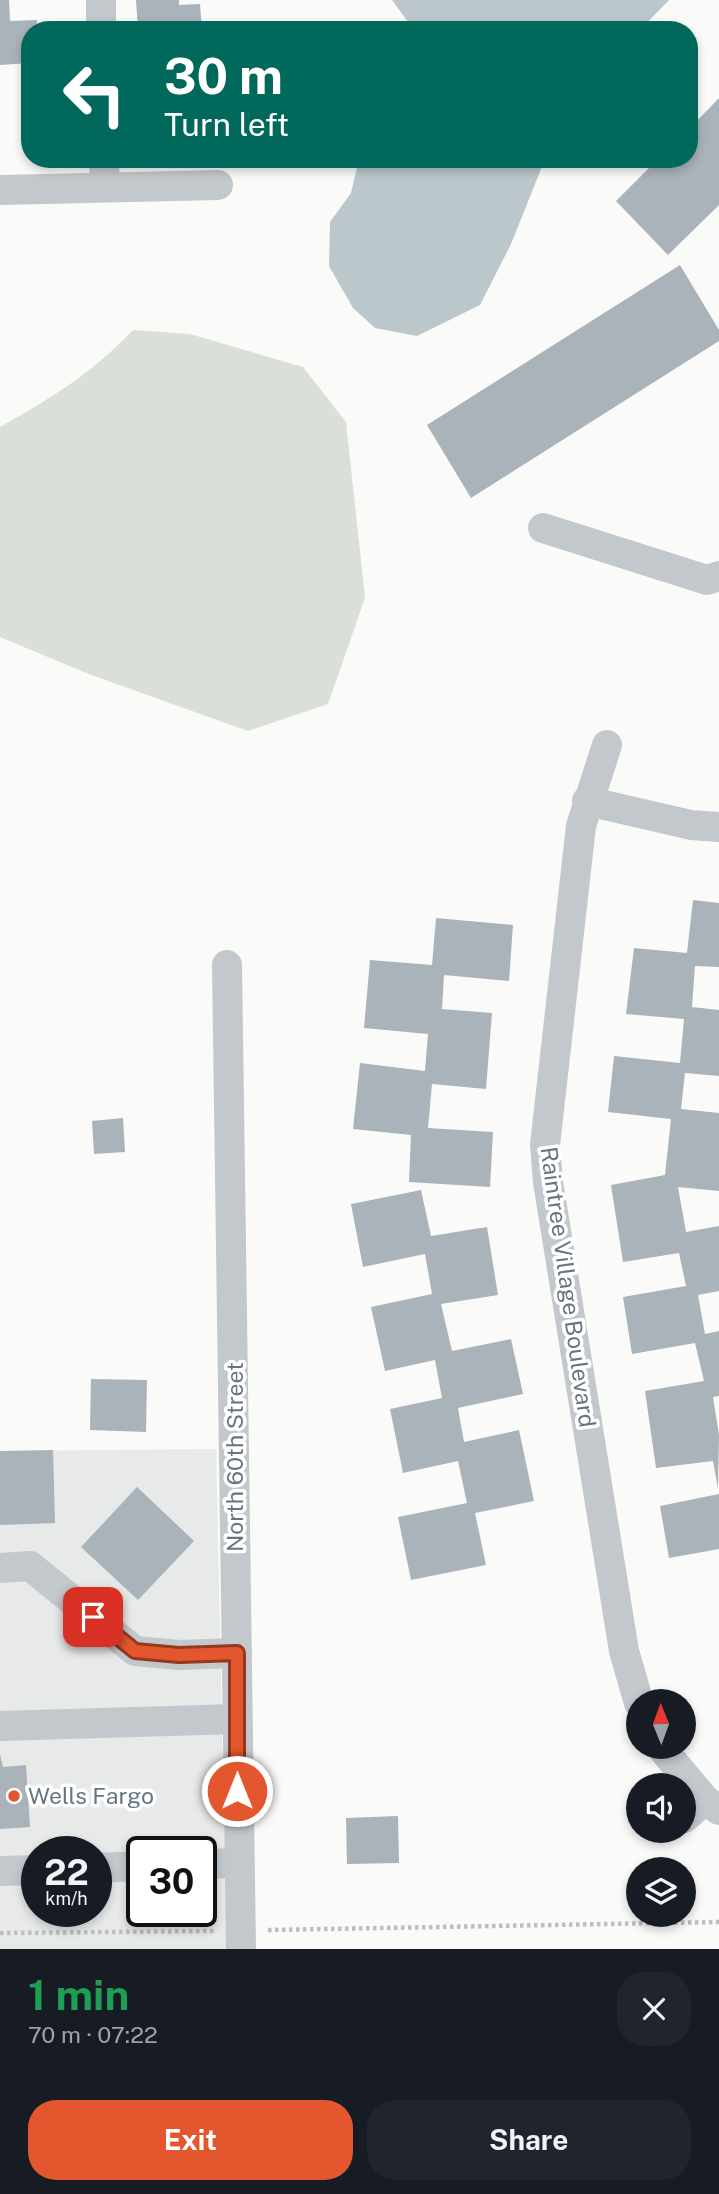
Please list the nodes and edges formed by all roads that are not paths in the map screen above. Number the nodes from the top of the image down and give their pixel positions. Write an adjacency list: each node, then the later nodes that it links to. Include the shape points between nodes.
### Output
1 (101, 0): 2 (street)
2 (102, 21)
3 (104, 173): 4 (street); 5 (street)
4 (218, 185)
5 (0, 190)
6 (543, 528): 7 (street, via 707,580)
7 (719, 576)
8 (607, 745): 9 (street, Raintree Village Boulevard)
9 (584, 813): 10 (street); 14 (street, Raintree Village Boulevard, via 545,1145 624,1651)
10 (719, 827)
11 (227, 965): 13 (street, North 60th Street)
12 (0, 1568): 13 (street, via 30,1566 135,1651)
13 (237, 1653): 15 (street, North 60th Street)
14 (635, 1689)
15 (237, 1719): 16 (street); 19 (street, North 60th Street)
16 (0, 1726)
17 (669, 1759): 18 (street)
18 (703, 1809)
19 (238, 1863): 20 (street); 23 (street, North 60th Street)
20 (217, 1864)
21 (21, 1870): 22 (street)
22 (0, 1871)
23 (241, 1940)

